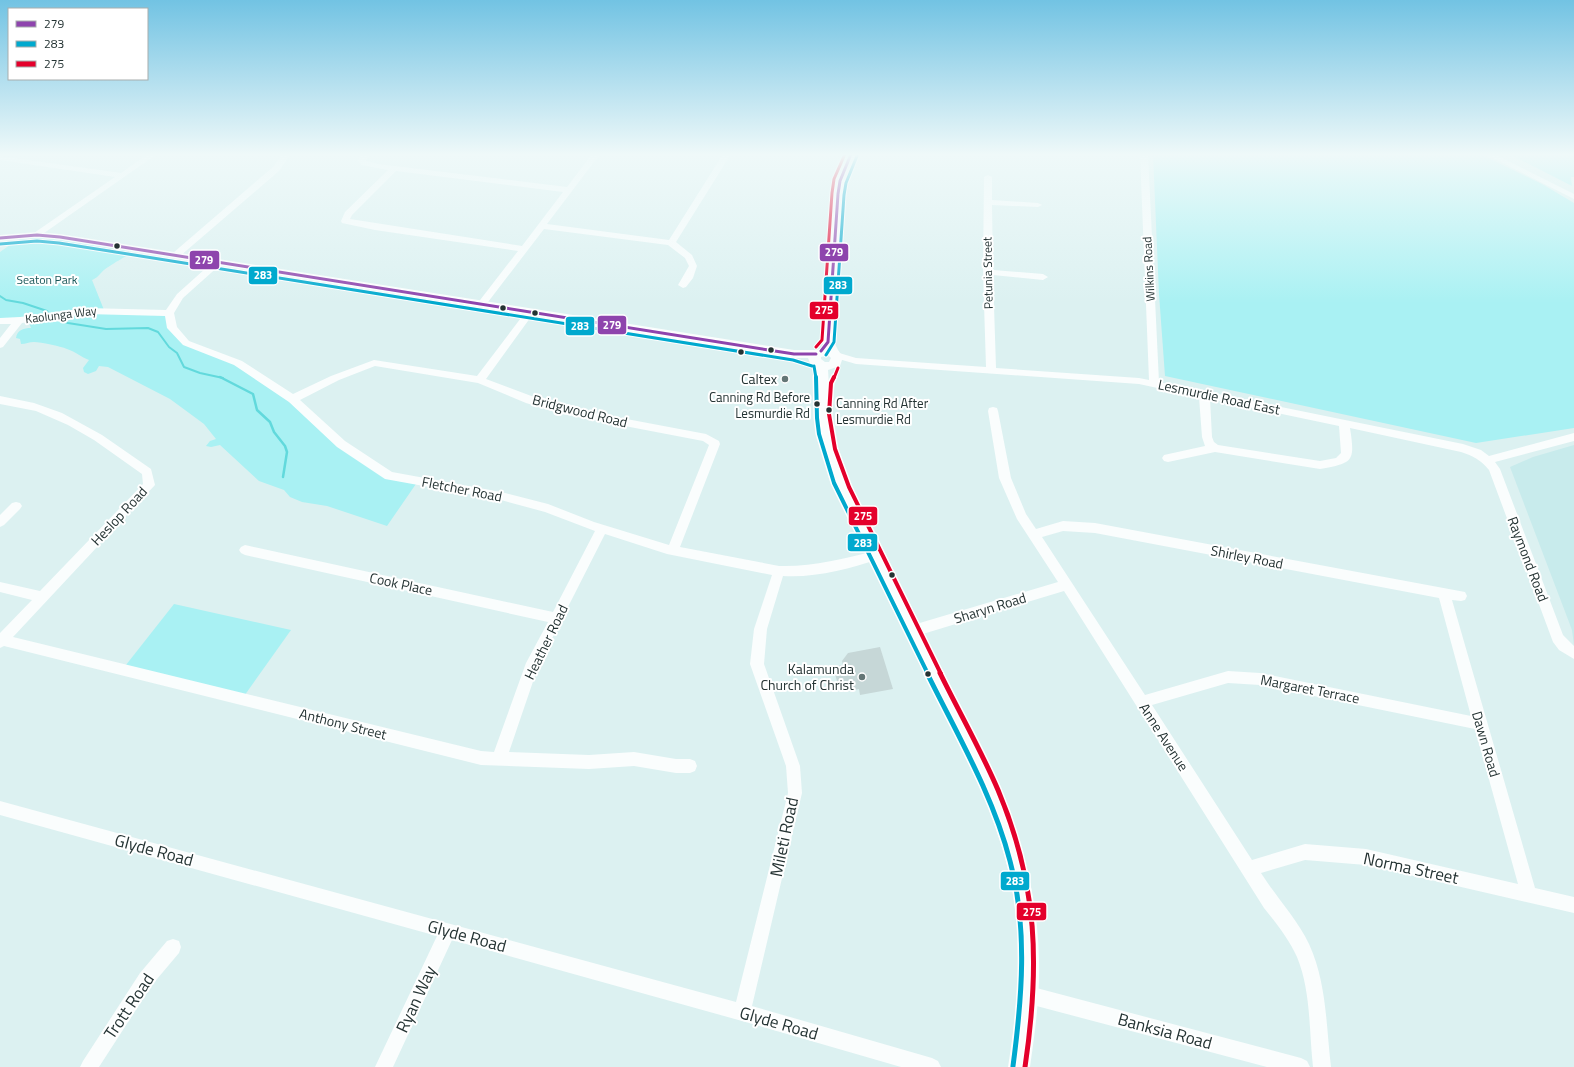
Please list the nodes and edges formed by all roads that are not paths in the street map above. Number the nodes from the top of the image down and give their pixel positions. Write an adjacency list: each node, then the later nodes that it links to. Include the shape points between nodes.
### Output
1 (81, 204): 12 (street)
2 (236, 204): 16 (street)
3 (358, 204): 15 (street, via 345,220 375,227)
4 (559, 204): 11 (street)
5 (696, 204): 14 (street)
6 (837, 204): 27 (main road)
7 (988, 204): 18 (street, Petunia Street)
8 (1018, 204): 10 (street)
9 (1146, 204): 30 (street, Wilkins Road)
10 (1038, 205)
11 (542, 226): 14 (street); 15 (street)
12 (37, 235): 13 (main road); 16 (main road)
13 (0, 238)
14 (671, 243): 20 (street, via 689,257 693,266)
15 (524, 249): 21 (street)
16 (176, 255): 17 (main road)
17 (218, 262): 21 (main road); 23 (street, via 180,296)
18 (988, 272): 19 (street); 28 (street, Petunia Street)
19 (1043, 276)
20 (683, 285)
21 (482, 304): 22 (main road)
22 (530, 312): 27 (main road); 29 (street)
23 (169, 313): 24 (street, Kaolunga Way, via 144,314 104,310); 32 (street, Fletcher Road, via 172,328 186,343 238,363)
24 (19, 320): 25 (street, Kaolunga Way); 26 (street)
25 (0, 321)
26 (0, 344)
27 (826, 359): 28 (street, Lesmurdie Road East); 46 (main road, via 823,414 829,451 843,489)
28 (991, 369): 30 (street, Lesmurdie Road East)
29 (480, 380): 32 (street, Bridgwood Road, via 374,363 335,378); 45 (street, Bridgwood Road, via 544,405 706,438 715,444)
30 (1154, 384): 31 (street, Lesmurdie Road East)
31 (1204, 394): 35 (street, Lesmurdie Road East); 37 (street, via 1207,437 1209,444)
32 (293, 399): 42 (street, Fletcher Road, via 341,444 389,476 501,496 548,508)
33 (0, 400): 52 (street, Heslop Road, via 45,410 74,423 115,448 147,472 149,485)
34 (993, 410): 43 (street, Anne Avenue, via 1005,478 1021,516)
35 (1344, 424): 37 (street, via 1348,450 1340,461 1331,464 1320,466); 39 (street, Lesmurdie Road East, via 1468,449)
36 (1574, 437): 39 (street)
37 (1216, 448): 38 (street)
38 (1168, 458)
39 (1487, 460): 56 (street, Raymond Road, via 1494,469 1558,638)
40 (16, 506): 41 (street)
41 (0, 522)
42 (602, 529): 45 (street, Fletcher Road); 53 (street, Heather Road)
43 (1033, 534): 48 (street, Anne Avenue); 50 (street, Shirley Road, via 1063,526 1095,528)
44 (245, 550): 53 (street, Cook Place)
45 (673, 550): 47 (street, Fletcher Road)
46 (875, 556): 47 (street, Fletcher Road, via 813,571); 54 (main road)
47 (778, 571): 68 (street, Mileti Road, via 759,633 758,664 793,766 795,793)
48 (1066, 585): 54 (street, Sharyn Road); 57 (street, Anne Avenue)
49 (0, 587): 52 (street)
50 (1444, 594): 51 (street, Shirley Road); 58 (street, Dawn Road)
51 (1461, 596)
52 (43, 597): 55 (street, Heslop Road)
53 (556, 618): 59 (street, Heather Road, via 533,663)
54 (913, 631): 67 (main road, via 992,792 1017,861 1025,902 1030,954)
55 (1, 641): 59 (street, Anthony Street, via 482,758)
56 (1574, 653)
57 (1141, 702): 58 (street, Margaret Terrace, via 1228,677 1236,677 1260,679); 62 (street, Anne Avenue)
58 (1481, 724): 63 (street, Dawn Road)
59 (499, 759): 60 (street, Anthony Street, via 588,762 634,759)
60 (690, 766)
61 (0, 808): 65 (street, Glyde Road)
62 (1249, 869): 63 (street, Norma Street, via 1305,852 1366,857); 74 (street, Anne Avenue, via 1287,923 1306,957 1314,991)
63 (1529, 894): 64 (street, Norma Street)
64 (1574, 905)
65 (448, 930): 68 (street, Glyde Road); 70 (street, Ryan Way)
66 (173, 947): 69 (street, Trott Road, via 146,979)
67 (1029, 995): 72 (main road); 73 (street, Banksia Road)
68 (742, 1012): 71 (street, Glyde Road)
69 (89, 1067)
70 (384, 1067)
71 (932, 1067)
72 (1019, 1067)
73 (1301, 1067)
74 (1322, 1067)

